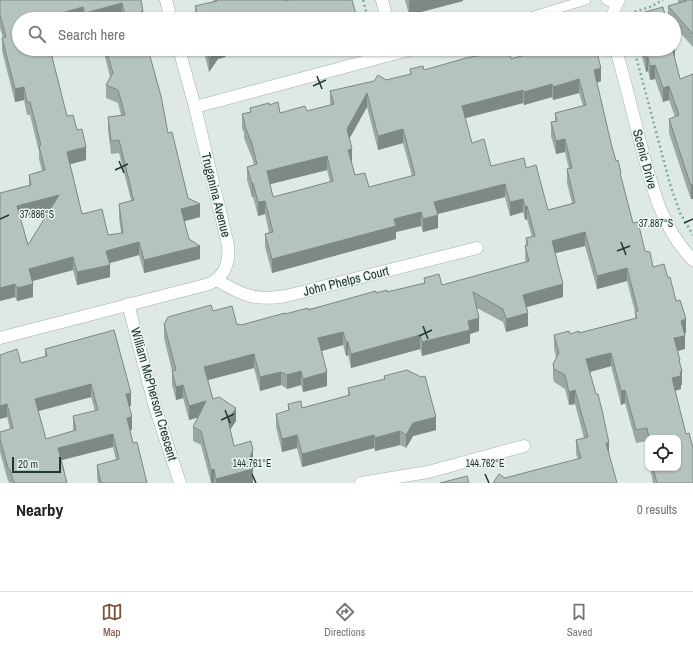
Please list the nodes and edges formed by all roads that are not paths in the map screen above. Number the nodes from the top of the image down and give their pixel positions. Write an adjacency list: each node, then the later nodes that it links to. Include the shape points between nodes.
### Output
1 (166, 0): 5 (street)
2 (382, 0): 6 (street)
3 (586, 0): 7 (lane)
4 (614, 2): 8 (street)
5 (169, 12)
6 (385, 12)
7 (547, 12)
8 (613, 12)
9 (181, 56): 12 (street, Truganina Avenue)
10 (377, 56): 12 (street)
11 (618, 56): 14 (street, Scenic Drive, via 656,200 672,234)
12 (195, 107): 15 (street, Truganina Avenue, via 228,245 227,264)
13 (478, 248): 15 (street, John Phelps Court, via 269,299 249,296)
14 (693, 260)
15 (217, 280): 16 (street)
16 (128, 304): 17 (street); 19 (street, William McPherson Crescent)
17 (0, 338)
18 (524, 446): 20 (street, via 428,472)
19 (180, 483)
20 (361, 483)

